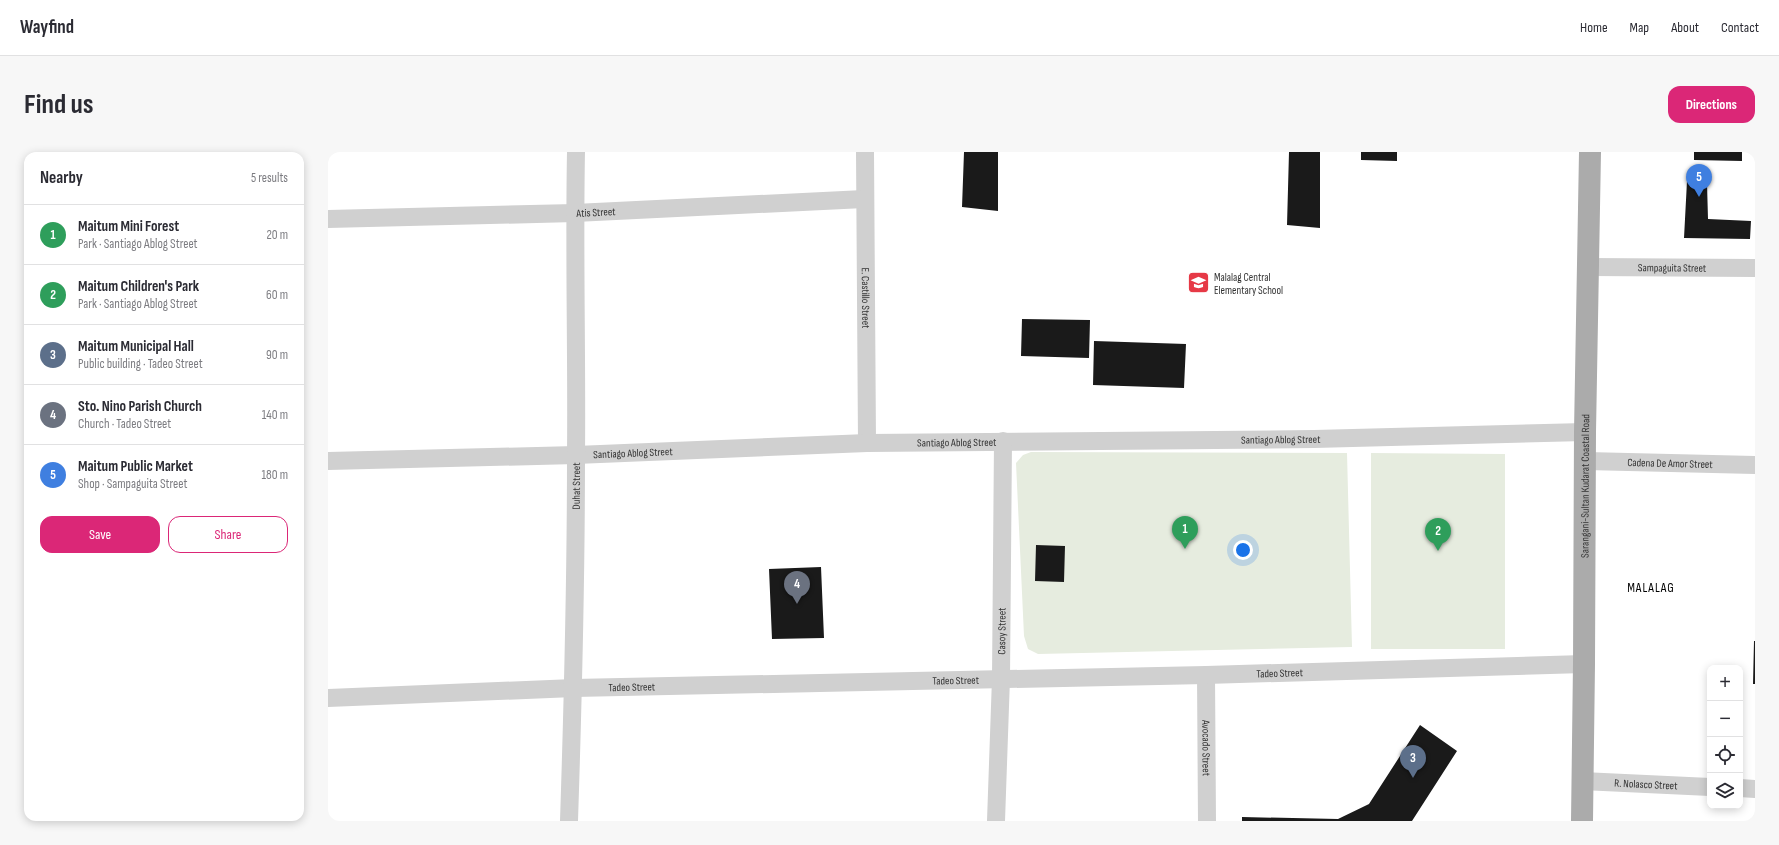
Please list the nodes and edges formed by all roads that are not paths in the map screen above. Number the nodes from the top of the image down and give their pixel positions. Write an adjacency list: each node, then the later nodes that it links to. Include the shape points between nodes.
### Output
1 (576, 152): 5 (street, Duhat Street)
2 (865, 152): 4 (street, E. Castillo Street)
3 (1590, 152): 7 (main road, Sarangani-Sultan Kudarat Coastal Road)
4 (864, 199): 5 (street, Atis Street); 11 (street, E. Castillo Street)
5 (575, 213): 6 (street, Atis Street); 12 (street, Duhat Street)
6 (328, 219)
7 (1588, 267): 8 (street, Sampaguita Street); 9 (main road, Sarangani-Sultan Kudarat Coastal Road)
8 (1755, 268)
9 (1585, 432): 10 (street, Santiago Ablog Street, via 1314,439); 14 (main road, Sarangani-Sultan Kudarat Coastal Road)
10 (1003, 442): 11 (street, Santiago Ablog Street); 18 (street, Casoy Street)
11 (867, 443): 12 (street, Santiago Ablog Street)
12 (576, 455): 13 (street, Santiago Ablog Street); 19 (street, Duhat Street)
13 (328, 461)
14 (1586, 461): 15 (street, Cadena De Amor Street); 16 (main road, Sarangani-Sultan Kudarat Coastal Road)
15 (1755, 465)
16 (1584, 664): 17 (street, Tadeo Street); 21 (main road, Sarangani-Sultan Kudarat Coastal Road)
17 (1206, 675): 18 (street, Tadeo Street); 27 (street, Avocado Street)
18 (1001, 678): 19 (street, Tadeo Street); 26 (street, Casoy Street)
19 (574, 688): 20 (street, Tadeo Street); 25 (street, Duhat Street)
20 (328, 698)
21 (1582, 781): 22 (street, R. Nolasco Street); 28 (main road, Sarangani-Sultan Kudarat Coastal Road)
22 (1707, 787)
23 (1743, 788): 24 (street)
24 (1755, 789)
25 (569, 821)
26 (996, 821)
27 (1207, 821)
28 (1582, 821)

